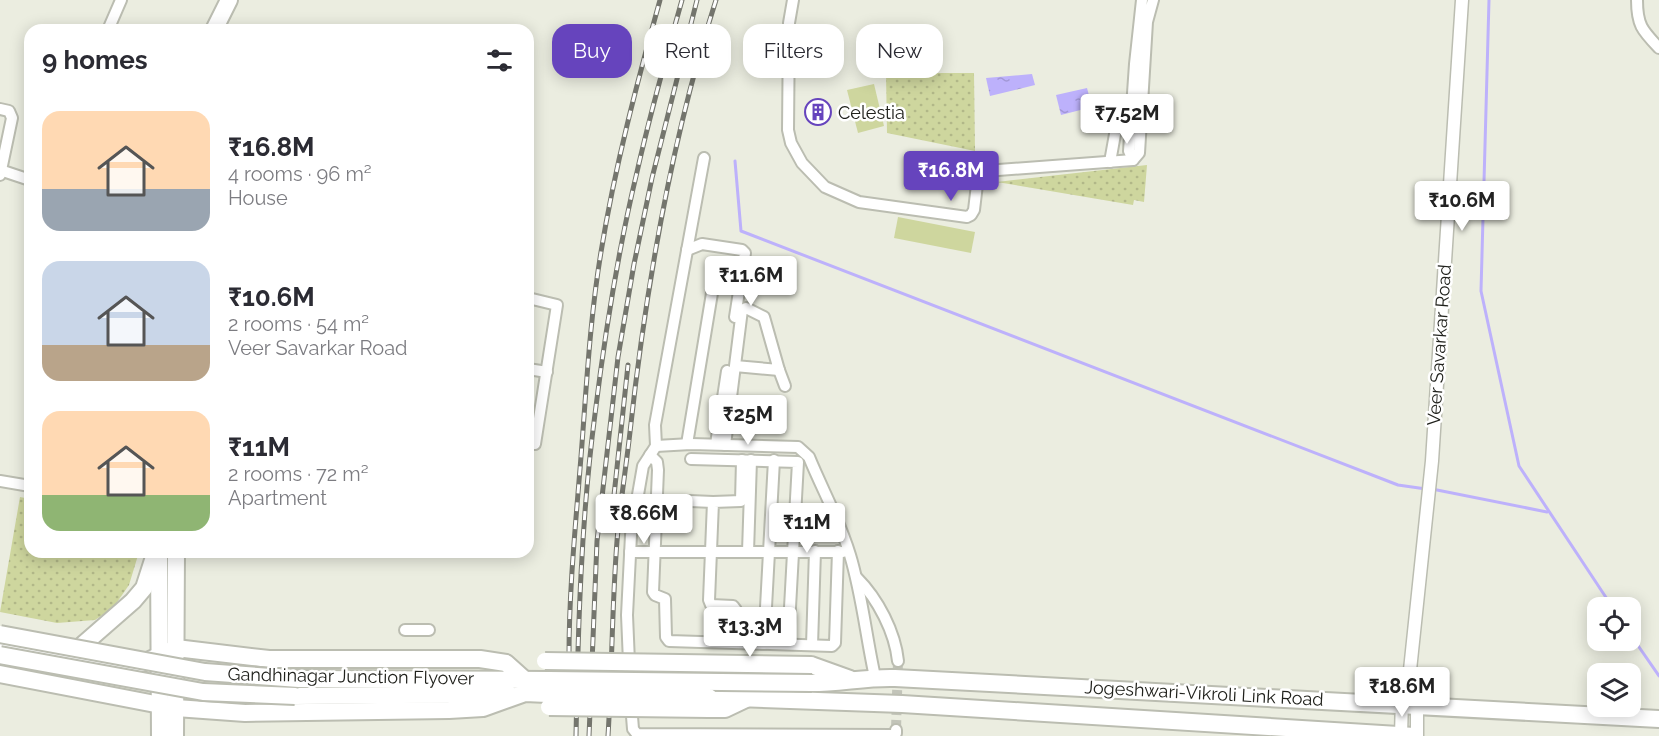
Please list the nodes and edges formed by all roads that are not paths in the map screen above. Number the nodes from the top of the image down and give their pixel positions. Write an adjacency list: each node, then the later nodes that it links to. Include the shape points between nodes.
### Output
1 (120, 0): 9 (street)
2 (220, 0): 10 (main road)
3 (230, 0): 11 (main road)
4 (793, 0): 17 (street, via 788,56 789,137 813,177 839,195 859,202 967,217 974,210 978,177 985,171)
5 (1142, 0): 13 (street)
6 (1153, 0): 13 (street)
7 (1462, 0): 70 (street, Veer Savarkar Road, via 1432,461)
8 (1637, 0): 12 (street, via 1637,18)
9 (110, 24)
10 (209, 24)
11 (217, 24)
12 (1659, 48)
13 (1138, 81): 17 (street, via 1139,153 1133,159)
14 (0, 109): 18 (street, via 9,111 12,118)
15 (1117, 123): 17 (street)
16 (704, 158): 20 (street)
17 (1110, 162)
18 (0, 172): 19 (street)
19 (24, 178)
20 (687, 249): 30 (street, via 702,244 745,253); 31 (street)
21 (717, 263): 29 (street)
22 (534, 299): 26 (street, via 557,305)
23 (735, 366): 25 (street); 25 (street, via 742,310 746,308 764,317); 30 (street)
24 (534, 370): 26 (street)
25 (779, 370): 27 (street)
26 (547, 372): 28 (street)
27 (785, 386)
28 (534, 444)
29 (687, 444): 30 (street); 31 (street)
30 (721, 445): 43 (street, via 798,447 808,457)
31 (653, 450): 44 (street, via 643,466); 45 (street, via 658,470)
32 (691, 459): 33 (street)
33 (747, 460): 34 (street); 38 (street)
34 (774, 460): 40 (street); 41 (street, via 798,462)
35 (0, 481): 36 (street)
36 (24, 485)
37 (690, 501): 39 (street)
38 (745, 501): 39 (street); 47 (street)
39 (713, 502): 46 (street)
40 (769, 551): 41 (street); 47 (street); 57 (street)
41 (793, 551): 42 (street); 58 (street)
42 (815, 551): 43 (street); 59 (street)
43 (844, 551): 51 (street); 59 (street, via 835,643)
44 (630, 552): 45 (street); 74 (street, via 627,615 633,729 637,734)
45 (654, 552): 46 (street); 56 (street, via 653,592 664,599 669,641)
46 (710, 552): 47 (street); 56 (street, via 709,600 711,605 733,606 736,610)
47 (748, 552)
48 (156, 558): 62 (main road, via 139,595)
49 (158, 558): 63 (main road)
50 (176, 558): 60 (main road)
51 (857, 578): 64 (street, via 875,600 896,644); 66 (street)
52 (405, 630): 53 (street)
53 (429, 630)
54 (0, 634): 68 (main road, Gandhinagar Junction Flyover, bridge, via 205,672)
55 (0, 642): 62 (main road)
56 (735, 643): 57 (street)
57 (764, 644): 58 (street)
58 (788, 644): 59 (street)
59 (812, 645)
60 (176, 648): 63 (main road); 68 (main road, via 269,659 480,659 506,663); 71 (main road)
61 (0, 655): 68 (main road, Gandhinagar Junction Flyover, bridge, via 203,692 294,696)
62 (69, 656): 63 (main road, via 136,666)
63 (159, 656): 71 (main road)
64 (898, 661)
65 (0, 674): 71 (main road)
66 (875, 677): 67 (main road, Jogeshwari-Vikroli Link Road); 70 (main road, Jogeshwari-Vikroli Link Road)
67 (856, 681): 68 (main road, bridge, via 811,664 545,661); 69 (main road, Jogeshwari-Vikroli Link Road, bridge)
68 (525, 686): 69 (main road); 69 (main road); 71 (main road, via 483,708 449,710 245,712)
69 (548, 694): 77 (main road, Jogeshwari-Vikroli Link Road, bridge, via 709,703 750,698 902,704)
70 (1409, 699): 72 (main road, Jogeshwari-Vikroli Link Road); 77 (street); 78 (street)
71 (168, 706): 75 (main road); 76 (main road)
72 (1659, 719)
73 (896, 730): 74 (street, via 892,735)
74 (729, 735)
75 (160, 736)
76 (175, 736)
77 (1401, 736): 78 (main road, Jogeshwari-Vikroli Link Road)
78 (1416, 736)

